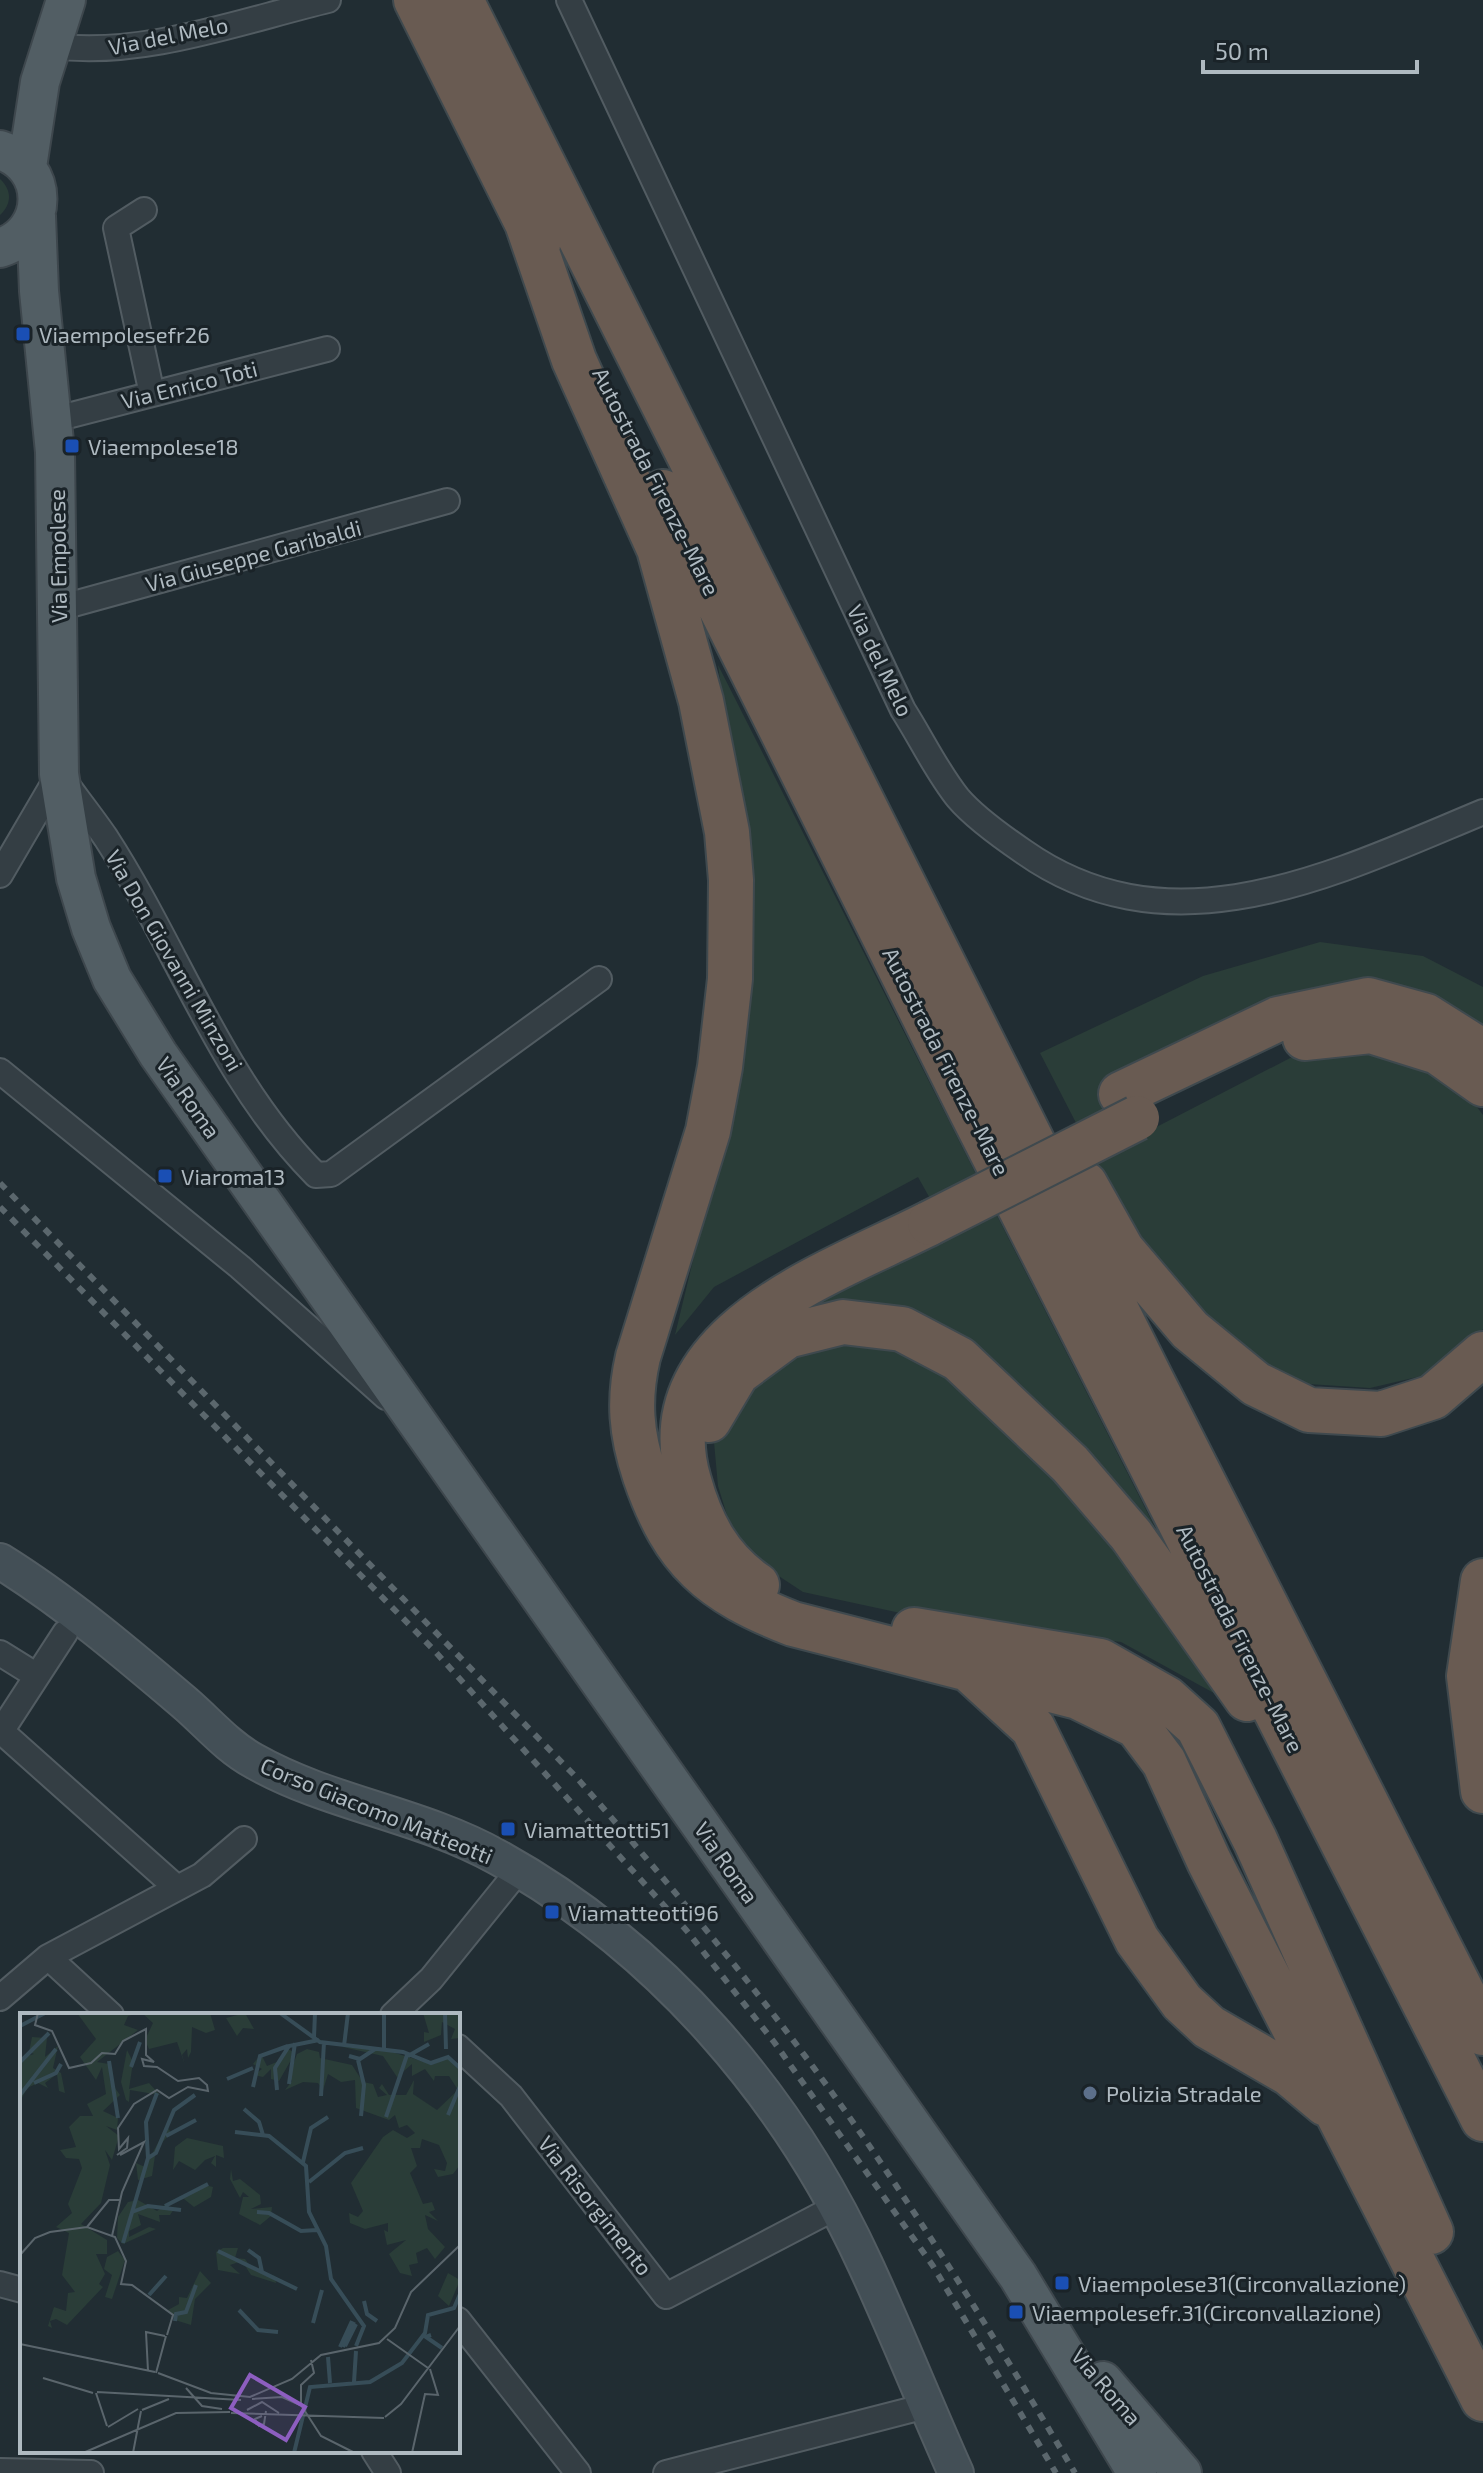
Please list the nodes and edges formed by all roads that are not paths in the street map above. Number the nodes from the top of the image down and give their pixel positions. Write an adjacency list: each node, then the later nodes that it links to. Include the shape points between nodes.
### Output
1 (66, 0): 5 (main road, Via Empolese)
2 (328, 0): 5 (street, Via del Melo, via 129,47)
3 (569, 0): 21 (street, Via del Melo, via 903,710 959,798 1056,874 1124,897 1175,902 1249,897 1371,859)
4 (432, 2): 11 (highway, Autostrada Firenze-Mare); 19 (highway, Autostrada Firenze-Mare)
5 (53, 46): 6 (main road, Via Empolese)
6 (40, 82): 7 (main road, Via Empolese); 8 (main road, Via Empolese)
7 (0, 130)
8 (14, 159): 10 (main road, Via Empolese, via 39,196)
9 (144, 210): 15 (street, via 116,228)
10 (36, 216): 12 (main road, Via Empolese, via 25,233); 13 (main road, Via Empolese)
11 (526, 220): 33 (highway, via 574,360 659,549 701,701 727,832 730,979 720,1067 708,1131 632,1388 630,1423); 43 (highway, Autostrada Firenze-Mare, via 965,1099)
12 (4, 246): 13 (main road, Via Empolese)
13 (39, 291): 16 (main road, Via Empolese)
14 (327, 349): 15 (street, Via Enrico Toti)
15 (152, 394): 16 (street, Via Enrico Toti)
16 (52, 420): 18 (main road, Via Empolese)
17 (447, 501): 18 (street, Via Giuseppe Garibaldi)
18 (59, 608): 20 (main road, Via Empolese)
19 (781, 637): 31 (highway, via 913,857 1122,1250 1190,1330 1256,1384 1309,1410 1394,1410 1433,1397); 51 (highway, Autostrada Firenze-Mare)
20 (59, 774): 22 (street); 23 (street, Via Don Giovanni Minzoni, via 106,839 210,1030 293,1152 316,1175 331,1174); 30 (main road, Via Roma, via 76,878 112,979 158,1054)
21 (1483, 812)
22 (0, 875)
23 (599, 979)
24 (1483, 1052): 27 (highway, via 1426,1016 1368,1000 1278,1019)
25 (0, 1071): 29 (street, Via Roma)
26 (1483, 1084): 27 (highway, via 1438,1052 1371,1031 1298,1039)
27 (1129, 1106): 28 (highway, bridge)
28 (922, 1210): 33 (highway, via 757,1282 703,1327 672,1372 660,1401); 34 (highway, via 759,1311 719,1347 682,1427 682,1459)
29 (314, 1333): 30 (street); 32 (street, Via Roma)
30 (365, 1348): 32 (main road, Via Roma)
31 (1483, 1354)
32 (419, 1426): 58 (main road, Via Roma)
33 (646, 1479): 39 (highway, via 672,1541 702,1575 736,1600 793,1624)
34 (690, 1484): 43 (highway, via 723,1391 769,1346 843,1322 902,1329 959,1359 1070,1464 1131,1535); 60 (highway, via 716,1546 748,1578 785,1600 829,1614 1100,1661 1167,1699 1198,1727)
35 (0, 1561): 45 (main road, Corso Giacomo Matteotti, via 255,1762 302,1784 463,1839)
36 (1483, 1581): 42 (highway, via 1469,1676)
37 (65, 1633): 40 (street)
38 (0, 1653): 40 (street)
39 (971, 1672): 54 (highway, via 1033,1728 1137,1940 1182,2002 1209,2027 1300,2082); 54 (highway, via 1078,1697 1137,1726 1164,1762)
40 (37, 1676): 41 (street)
41 (1, 1733): 46 (street)
42 (1483, 1791)
43 (1338, 1829): 53 (highway, Autostrada Firenze-Mare)
44 (244, 1839): 46 (street, via 202,1875)
45 (519, 1870): 49 (street); 55 (main road, Corso Giacomo Matteotti, via 625,1948 704,2018 752,2078)
46 (177, 1888): 47 (street)
47 (48, 1957): 48 (street); 50 (street)
48 (0, 1998)
49 (408, 2011)
50 (109, 2013)
51 (1483, 2033)
52 (460, 2049): 55 (street, Via Risorgimento, via 511,2096 666,2296)
53 (1483, 2119)
54 (1344, 2125): 61 (highway)
55 (836, 2207): 62 (main road, Corso Giacomo Matteotti)
56 (0, 2284): 57 (street)
57 (20, 2289)
58 (1033, 2300): 70 (main road, Via Roma); 71 (main road, Via Roma)
59 (460, 2323): 67 (street)
60 (1483, 2337)
61 (1483, 2399)
62 (926, 2406): 68 (street); 69 (main road, Corso Giacomo Matteotti)
63 (375, 2453): 66 (street)
64 (0, 2471): 65 (street)
65 (91, 2473)
66 (388, 2473)
67 (578, 2473)
68 (666, 2473)
69 (956, 2473)
70 (1137, 2473)
71 (1182, 2473)

